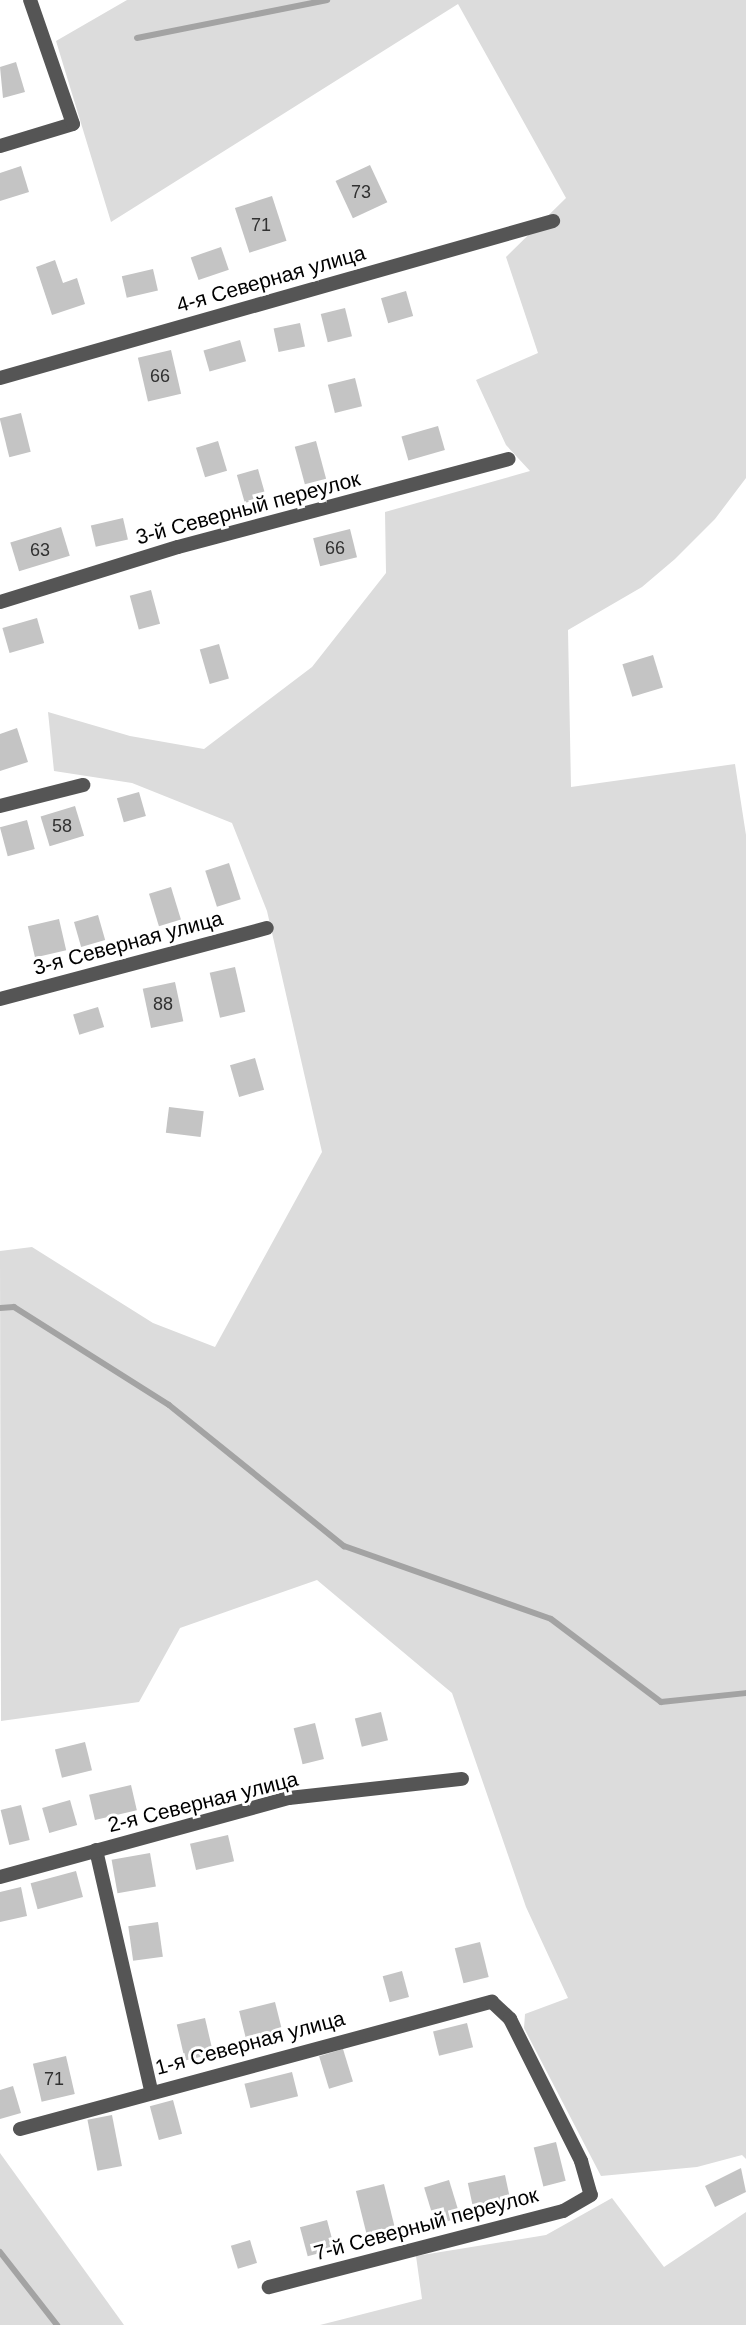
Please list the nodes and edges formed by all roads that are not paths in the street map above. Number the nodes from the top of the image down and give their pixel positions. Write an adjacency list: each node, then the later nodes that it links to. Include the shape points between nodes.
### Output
1 (30, 0): 2 (street, via 73,124)
2 (0, 146)
3 (553, 221): 4 (street, 4-я Северная улица)
4 (0, 378)
5 (508, 459): 6 (street, 3-й Северный переулок, via 178,547)
6 (0, 602)
7 (83, 785): 8 (street)
8 (0, 806)
9 (267, 928): 10 (street, 3-я Северная улица)
10 (0, 999)
11 (462, 1779): 12 (street, 2-я Северная улица, via 289,1798)
12 (96, 1850): 13 (street, 2-я Северная улица); 14 (street)
13 (0, 1877)
14 (151, 2091): 15 (street, 1-я Северная улица); 16 (street, 1-я Северная улица, via 492,2002 510,2019 581,2161)
15 (20, 2129)
16 (591, 2195): 17 (street, 7-й Северный переулок, via 563,2211)
17 (269, 2287)

